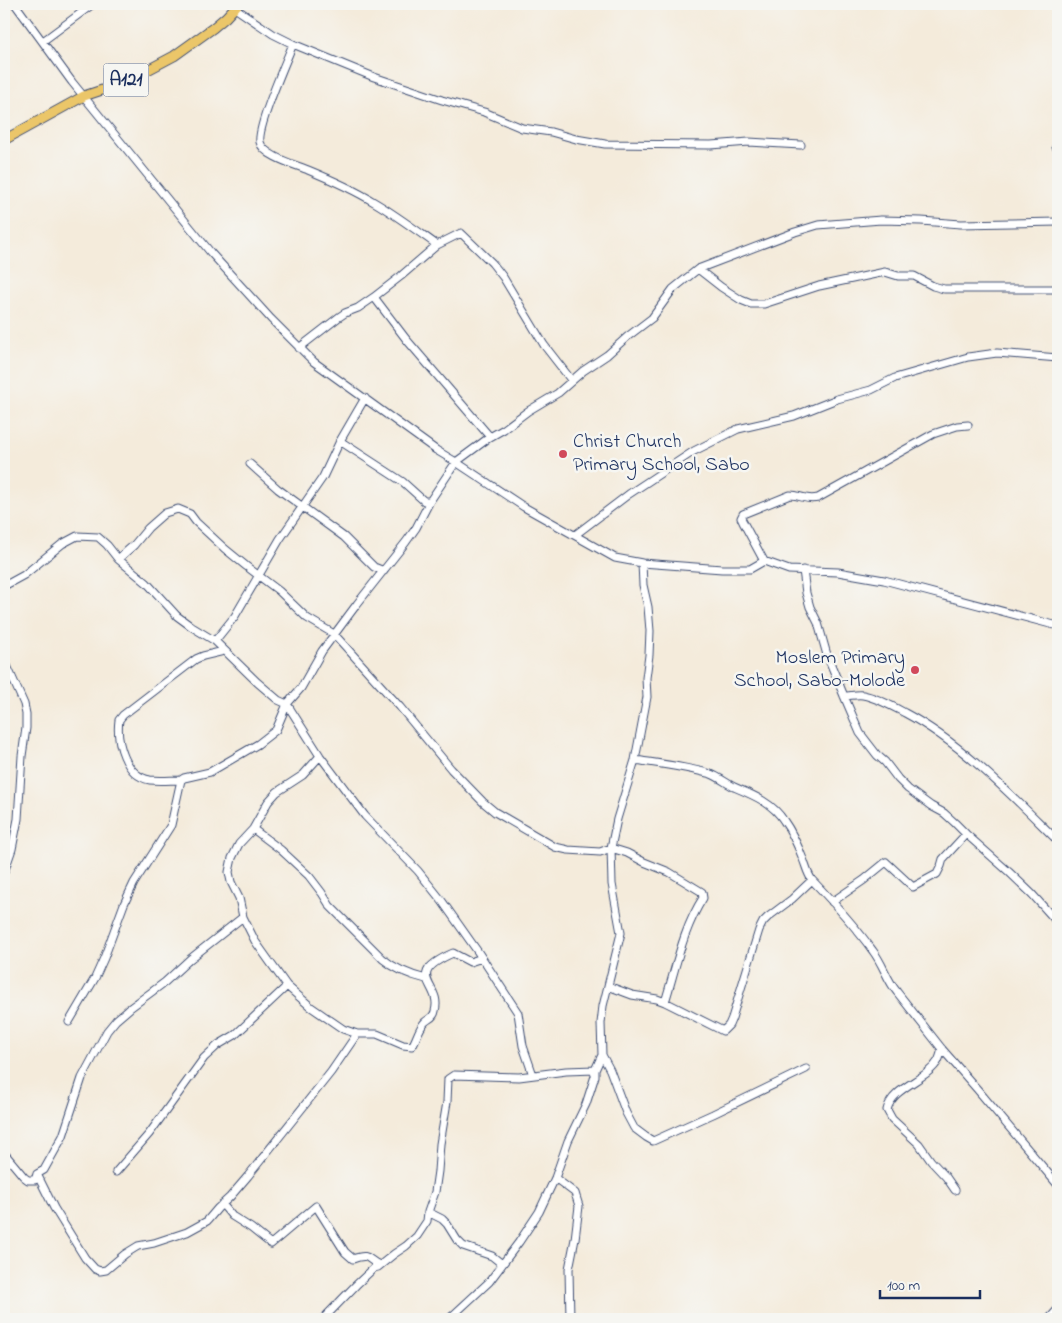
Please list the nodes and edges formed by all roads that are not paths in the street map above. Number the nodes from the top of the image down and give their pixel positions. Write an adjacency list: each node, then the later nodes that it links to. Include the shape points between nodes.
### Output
1 (93, 4): 4 (street)
2 (17, 5): 4 (street)
3 (236, 6): 5 (street, via 273,34); 6 (main road, A121, via 213,28 174,56 117,85)
4 (43, 41): 6 (street)
5 (293, 44): 8 (street, via 374,77 484,112 522,128 576,139 605,144 748,142); 10 (street, via 265,115 260,144 272,155 373,201)
6 (84, 96): 7 (main road, A121); 14 (street, via 211,253)
7 (4, 140)
8 (801, 145)
9 (1058, 222): 11 (street, via 961,224 880,220 818,225)
10 (437, 245): 13 (street); 16 (street, via 461,233 483,254 503,278 544,345)
11 (698, 269): 12 (street, via 741,300 752,304 764,304 819,286 885,272 914,276 944,289); 16 (street, via 673,289 652,318)
12 (1058, 289)
13 (374, 297): 14 (street, via 339,317); 19 (street)
14 (299, 348): 17 (street)
15 (1058, 358): 25 (street, via 997,353 968,357 895,378 871,390 794,416 738,429 687,456)
16 (572, 380): 19 (street, via 558,394)
17 (365, 398): 20 (street); 21 (street)
18 (968, 425): 27 (street, via 933,434 818,498 810,500 790,495 743,514 741,518)
19 (490, 437): 21 (street)
20 (340, 442): 23 (street, via 403,482 424,501); 24 (street, via 323,477)
21 (456, 462): 23 (street); 25 (street, via 524,507)
22 (250, 464): 24 (street)
23 (430, 501): 30 (street, via 416,528)
24 (302, 507): 30 (street, via 344,537 374,567); 31 (street)
25 (575, 535): 28 (street, via 615,558)
26 (118, 559): 31 (street, via 165,513 178,509 190,514 224,548); 32 (street, via 98,536 77,536); 35 (street, via 147,583 177,616)
27 (764, 561): 28 (street, via 750,569); 29 (street, via 788,570)
28 (642, 563): 41 (street, via 650,631 647,697)
29 (803, 570): 33 (street, via 856,574 884,580); 38 (street, via 810,607)
30 (384, 571): 34 (street)
31 (259, 575): 34 (street, via 306,618); 35 (street, via 235,616)
32 (4, 586)
33 (1058, 626)
34 (334, 634): 39 (street, via 301,688); 46 (street, via 467,787 494,812 555,847 600,852)
35 (215, 641): 36 (street)
36 (224, 650): 39 (street, via 278,700); 42 (street, via 196,659 119,720 118,736 124,758 139,776 150,780)
37 (4, 659): 47 (street, via 24,704 26,728 18,819)
38 (844, 696): 44 (street, via 860,733 898,779); 45 (street, via 863,695 887,703 923,723 983,768)
39 (287, 704): 40 (street); 42 (street, via 276,730 258,744 210,772)
40 (320, 756): 43 (street, via 303,775 277,792); 52 (street, via 366,816 418,871)
41 (636, 760): 46 (street); 48 (street, via 713,775 770,804 785,822)
42 (181, 780): 57 (street, via 171,825 134,883 95,978)
43 (253, 829): 50 (street, via 235,851 229,872); 53 (street, via 309,876 330,906 392,967)
44 (966, 834): 49 (street, via 943,859 937,874 913,887 886,862); 51 (street, via 1015,877)
45 (1058, 842)
46 (611, 848): 55 (street, via 612,884 621,933); 56 (street, via 669,872 703,894 684,936)
47 (4, 872)
48 (812, 880): 49 (street); 56 (street, via 763,922 726,1029 723,1031)
49 (832, 902): 59 (street, via 874,952 890,983)
50 (243, 917): 54 (street, via 255,941); 66 (street, via 130,1008 107,1031 82,1078 63,1136 44,1170)
51 (1058, 923)
52 (482, 958): 53 (street, via 470,962 453,954 444,957 430,968); 63 (street, via 518,1013 523,1046)
53 (426, 979): 58 (street, via 436,1000 435,1013 424,1022 412,1046 377,1034)
54 (287, 986): 58 (street, via 343,1029); 65 (street, via 235,1035 204,1058)
55 (608, 986): 56 (street, via 632,996); 60 (street, via 601,1023)
56 (665, 1002)
57 (68, 1022)
58 (357, 1034): 70 (street, via 302,1109)
59 (942, 1049): 68 (street); 69 (street, via 937,1063 897,1094 887,1110)
60 (602, 1055): 61 (street, via 634,1128 653,1141); 62 (street)
61 (806, 1069)
62 (595, 1070): 63 (street); 67 (street, via 586,1104)
63 (533, 1075): 71 (street, via 454,1075 448,1079 435,1192)
64 (4, 1153): 66 (street, via 24,1178 35,1180)
65 (116, 1172)
66 (37, 1174): 70 (street, via 85,1258 100,1271 138,1246 186,1232 206,1221)
67 (555, 1178): 72 (street, via 535,1218); 77 (street, via 575,1193 579,1206 569,1269)
68 (1058, 1185)
69 (955, 1190)
70 (222, 1204): 73 (street, via 232,1216 271,1244 316,1206 345,1252 354,1259 364,1256)
71 (428, 1212): 72 (street, via 447,1224 463,1246 492,1256); 73 (street, via 417,1236)
72 (502, 1264): 76 (street, via 489,1282)
73 (380, 1265): 75 (street)
74 (1058, 1308): 78 (street)
75 (322, 1319)
76 (449, 1319)
77 (570, 1319)
78 (1049, 1319)

